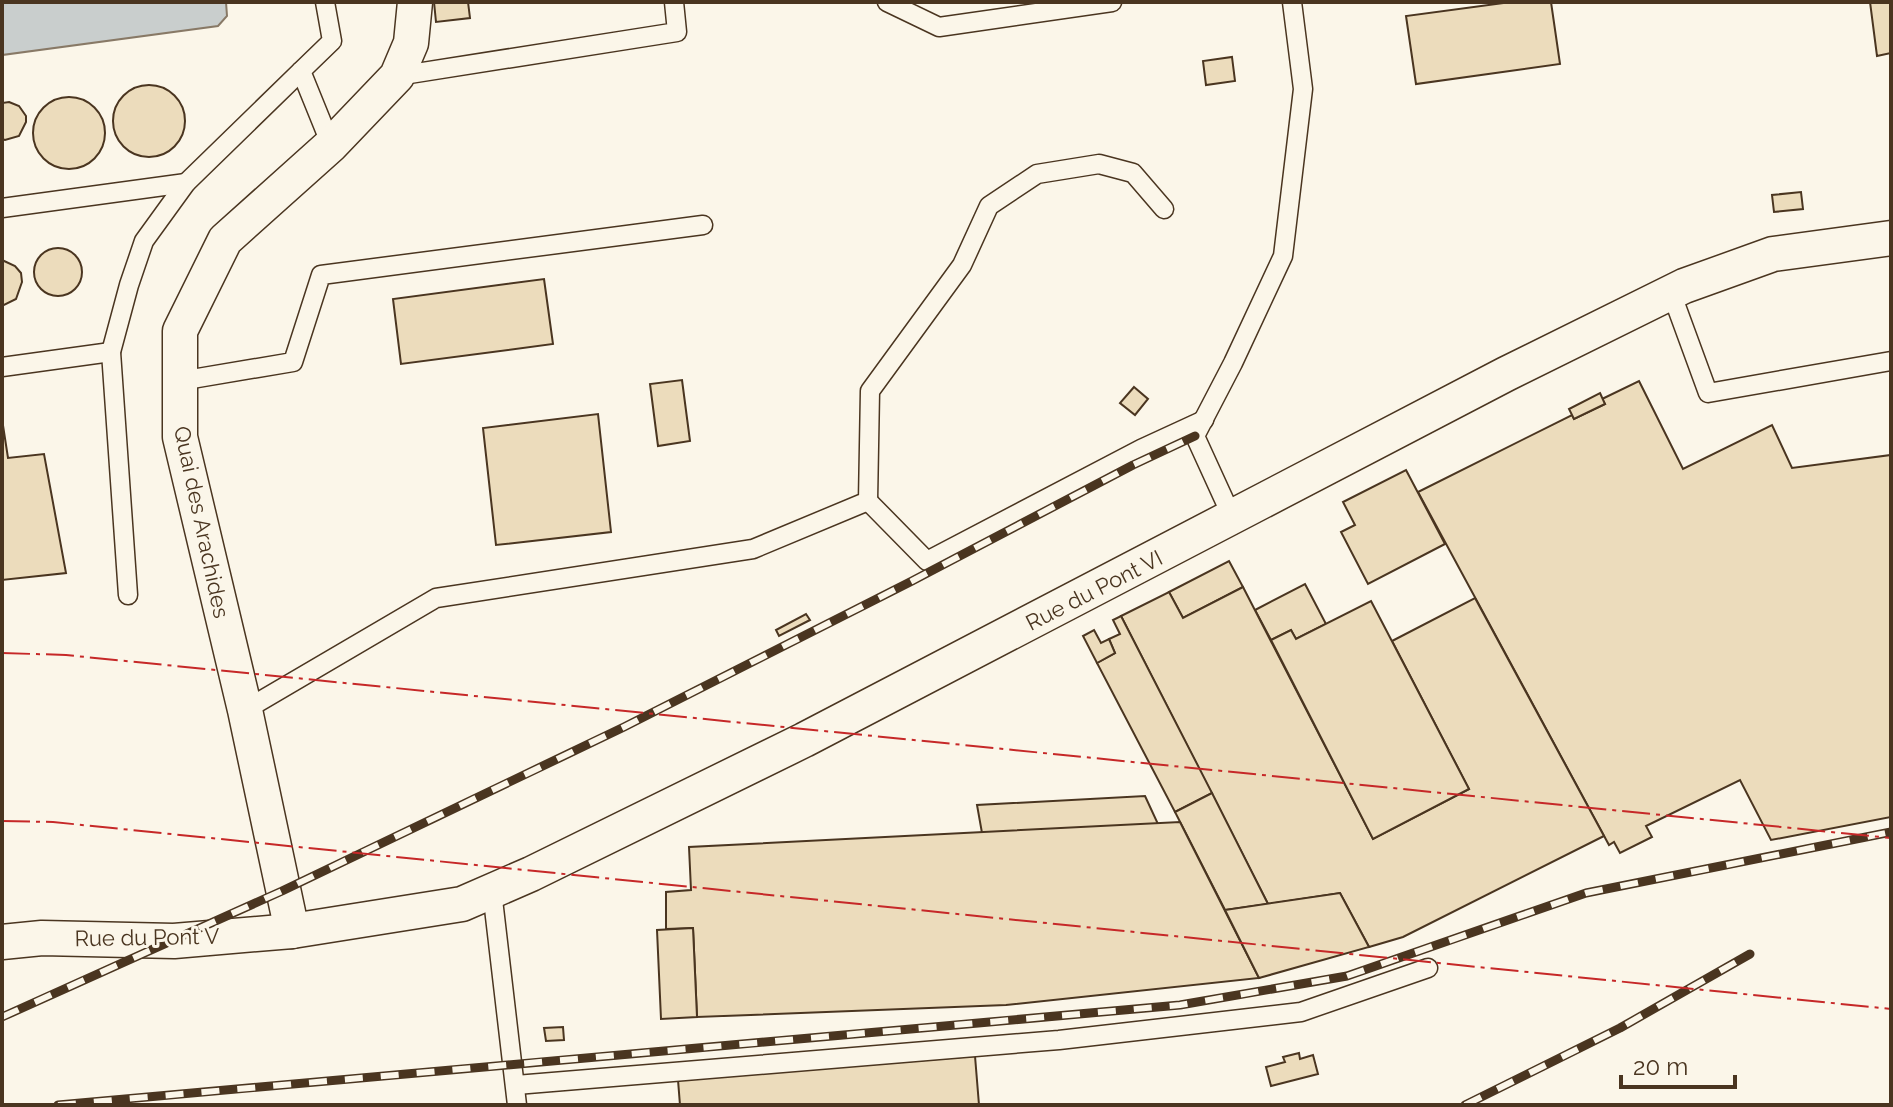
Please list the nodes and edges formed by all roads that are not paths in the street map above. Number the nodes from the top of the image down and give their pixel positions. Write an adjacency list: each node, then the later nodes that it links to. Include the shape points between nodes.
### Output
1 (325, 2): 7 (lane, via 332,41)
2 (415, 2): 8 (street, Quai des Arachides, via 411,43)
3 (674, 2): 8 (lane, via 677,32)
4 (887, 2): 5 (lane, via 939,27)
5 (1112, 2)
6 (1292, 2): 20 (lane, via 1303,89 1283,256)
7 (301, 71): 9 (lane); 10 (lane)
8 (397, 76): 9 (street, Quai des Arachides)
9 (331, 145): 19 (street, Quai des Arachides, via 225,240 180,331)
10 (186, 183): 11 (lane); 16 (lane, via 144,241)
11 (2, 208)
12 (1164, 209): 21 (lane, via 1133,173 1099,164 1037,174 989,206 962,265 870,391)
13 (703, 225): 19 (lane, via 321,275 293,362)
14 (1891, 238): 15 (street, Rue du Pont VI, via 1773,254)
15 (1671, 292): 17 (lane, via 1708,393); 22 (street, Rue du Pont VI)
16 (111, 352): 18 (lane); 23 (lane)
17 (1891, 361)
18 (2, 367)
19 (180, 381): 24 (street, Quai des Arachides, via 180,437)
20 (1204, 420): 21 (lane, via 927,561); 22 (lane, via 1195,436)
21 (868, 501): 24 (lane, via 753,549 436,598)
22 (1232, 517): 25 (street, Rue du Pont VI, via 804,740)
23 (128, 595)
24 (245, 710): 26 (street, Quai des Arachides)
25 (492, 891): 26 (street, Rue du Pont VI, via 462,904); 29 (lane)
26 (292, 931): 27 (street, Rue du Pont V, via 174,941)
27 (2, 942)
28 (1428, 968): 29 (lane, via 1301,1012 1059,1040)
29 (516, 1085): 30 (lane)
30 (517, 1105)

